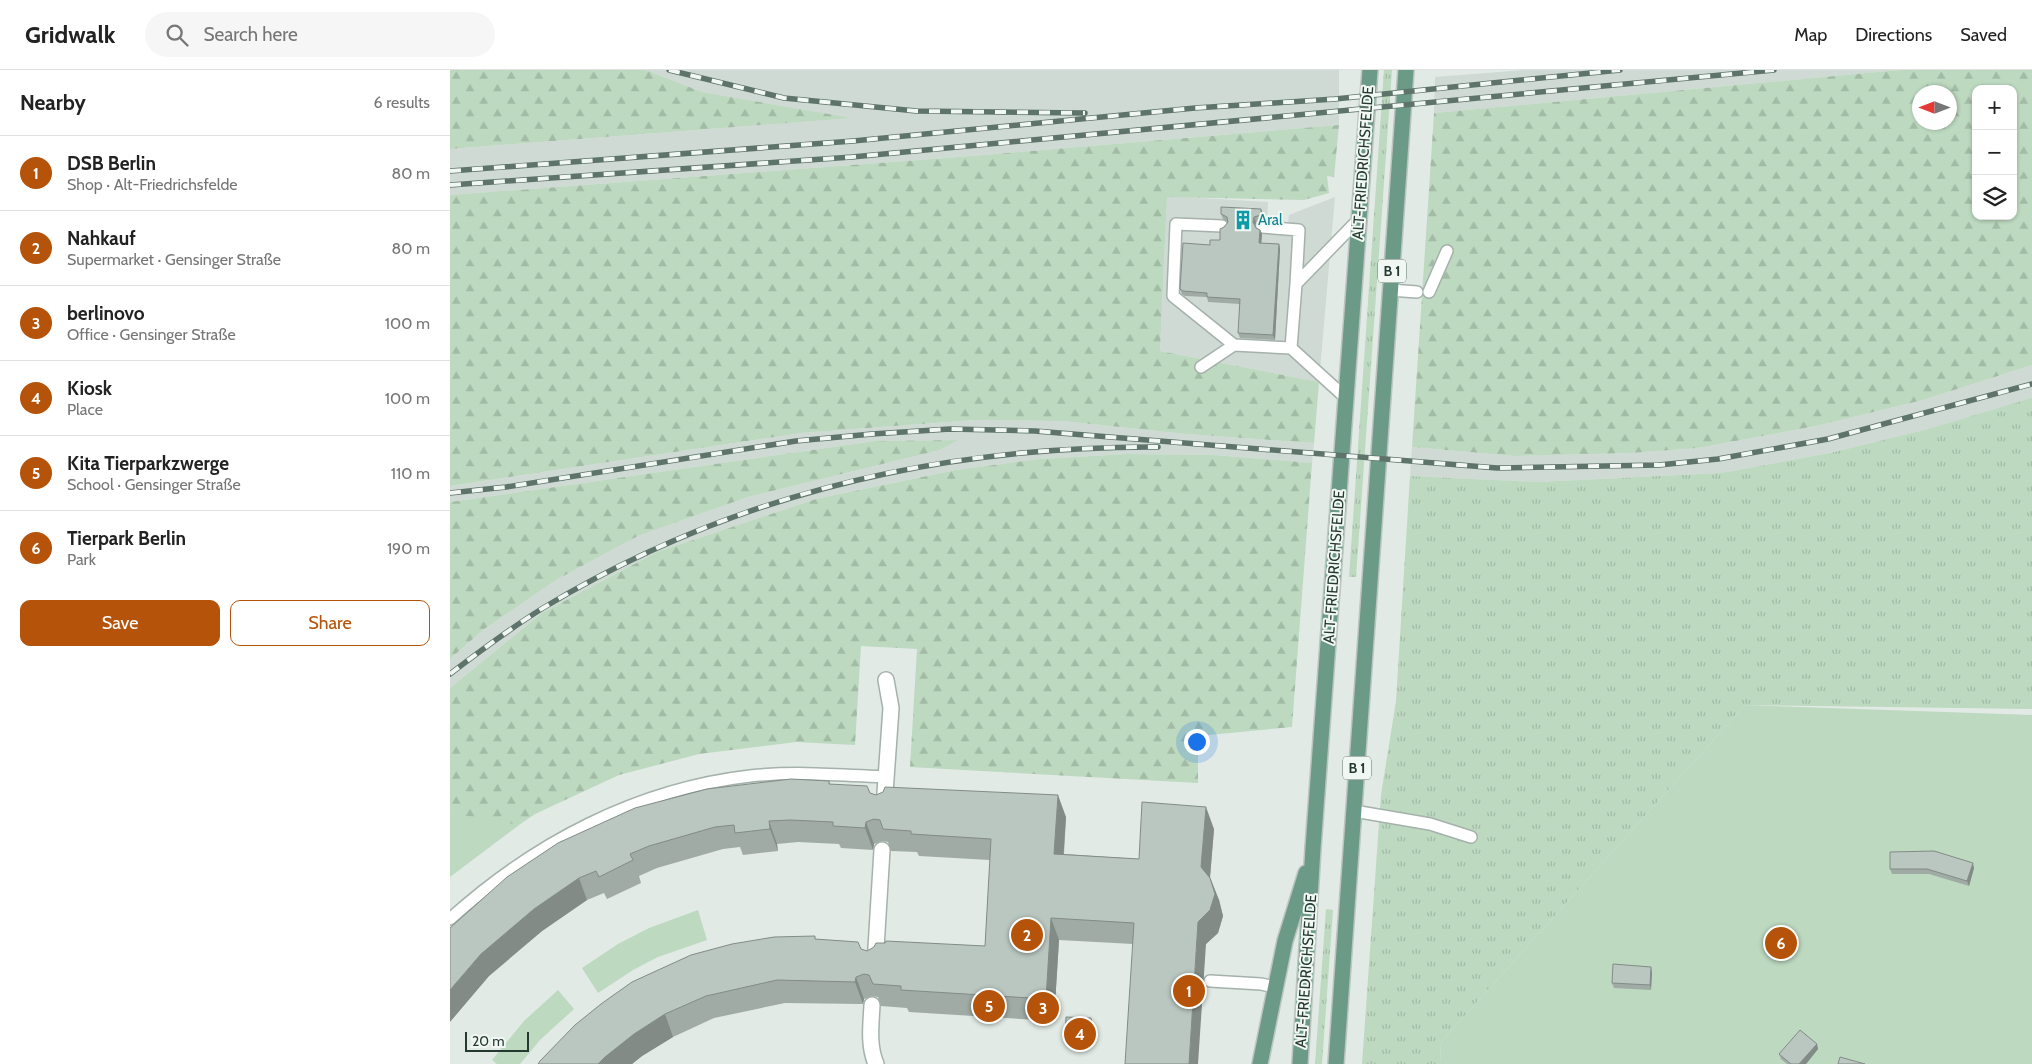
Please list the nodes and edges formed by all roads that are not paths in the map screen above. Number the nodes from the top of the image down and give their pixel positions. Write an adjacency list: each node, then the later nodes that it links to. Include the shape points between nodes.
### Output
1 (1370, 70): 3 (main road, ALT-FRIEDRICHSFELDE / B 1)
2 (1406, 70): 8 (main road, B 1)
3 (1359, 219): 7 (lane); 14 (main road, ALT-FRIEDRICHSFELDE / B 1)
4 (1222, 226): 11 (lane, via 1176,224 1173,296)
5 (1262, 227): 7 (lane, via 1299,230)
6 (1447, 251): 10 (lane)
7 (1296, 284): 12 (lane)
8 (1390, 290): 9 (lane); 18 (main road, B 1)
9 (1417, 292)
10 (1429, 292)
11 (1234, 345): 12 (lane); 13 (lane)
12 (1291, 348): 14 (lane)
13 (1201, 367)
14 (1346, 398): 20 (main road, ALT-FRIEDRICHSFELDE / B 1)
15 (886, 680): 16 (street, via 890,708)
16 (886, 777): 17 (street); 22 (lane, via 794,773 750,776 708,782 639,802 589,823 547,847 510,870)
17 (884, 808)
18 (1354, 811): 19 (lane, via 1430,824); 30 (main road, B 1)
19 (1471, 837)
20 (1313, 848): 25 (main road); 29 (main road, ALT-FRIEDRICHSFELDE / B 1)
21 (882, 850): 23 (street)
22 (450, 919)
23 (875, 964)
24 (1210, 981): 25 (lane)
25 (1275, 987): 28 (main road)
26 (872, 1005): 27 (street, via 871,1054)
27 (876, 1064)
28 (1260, 1064)
29 (1300, 1064)
30 (1336, 1064)

